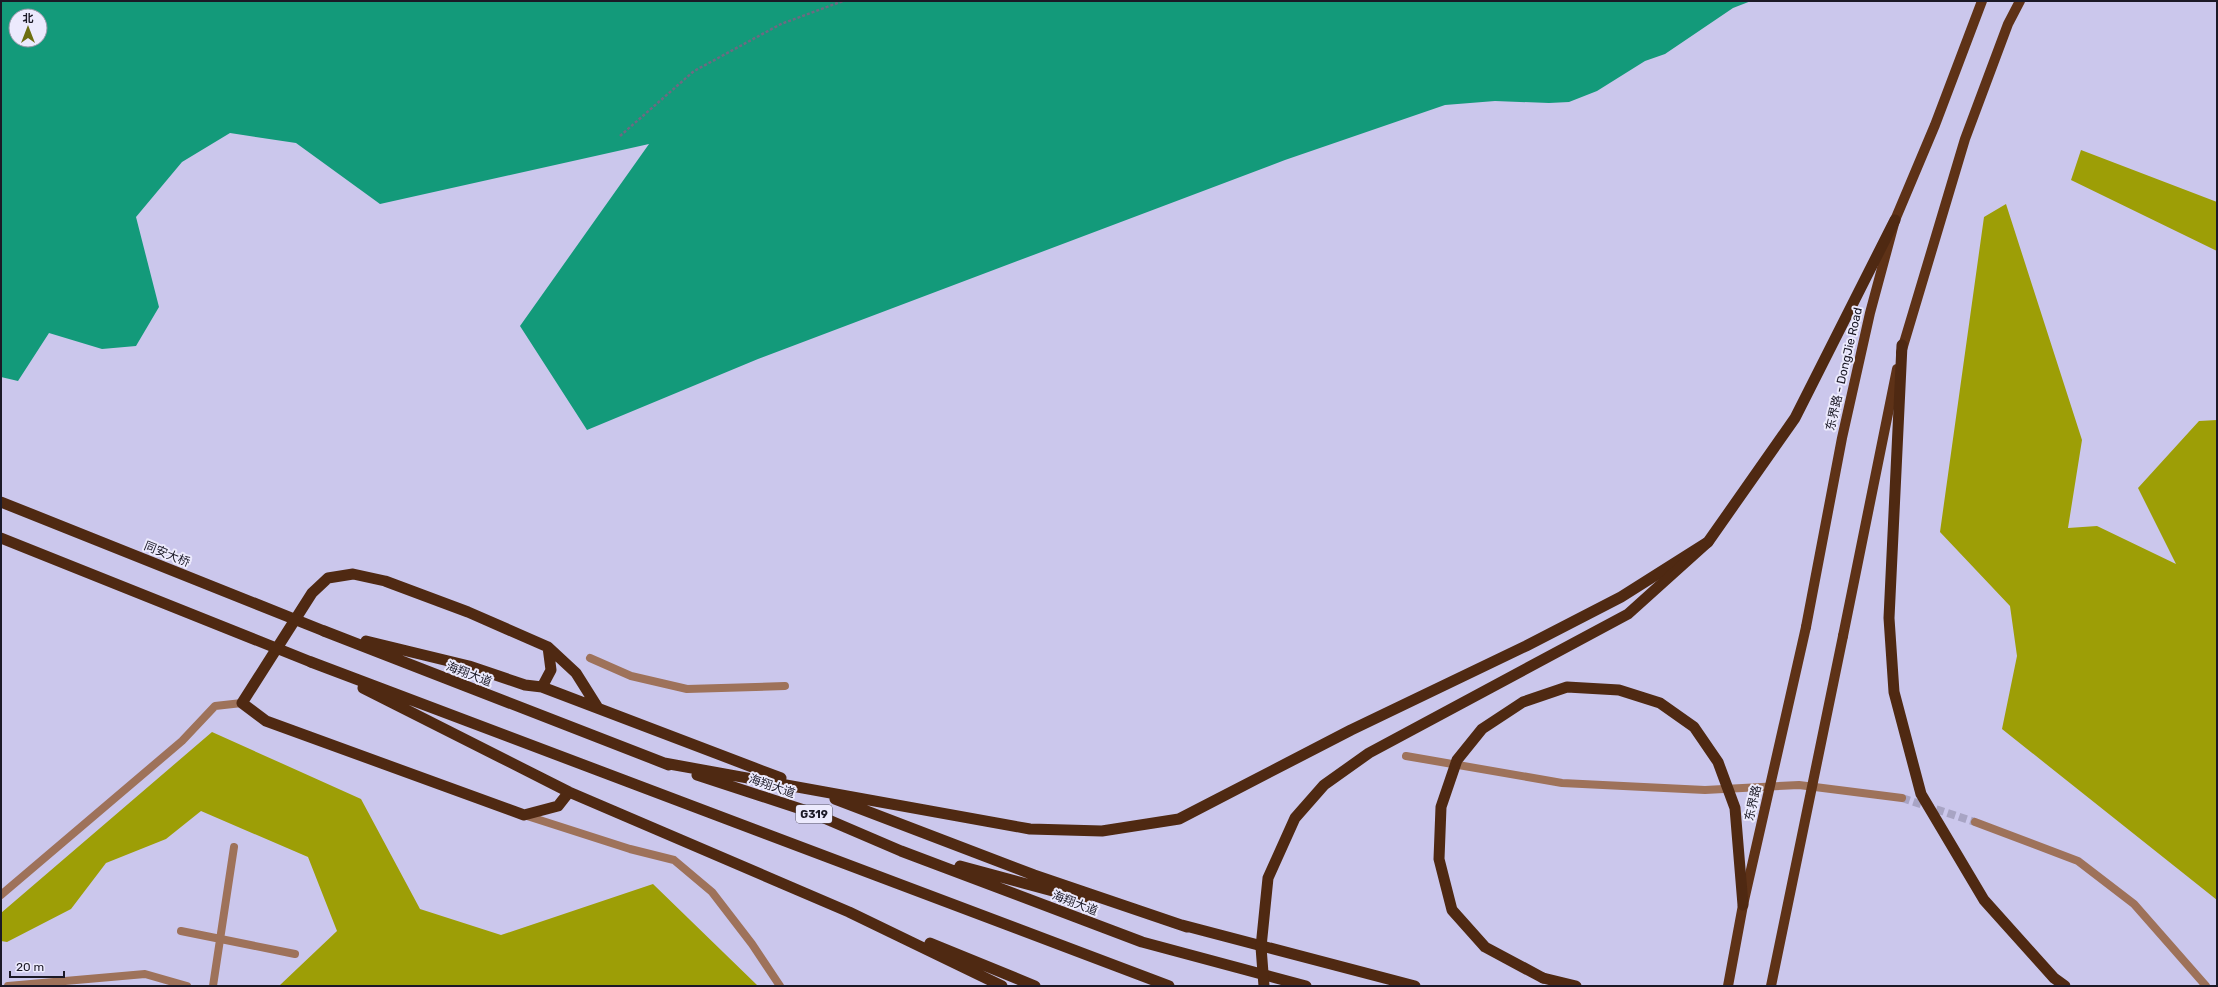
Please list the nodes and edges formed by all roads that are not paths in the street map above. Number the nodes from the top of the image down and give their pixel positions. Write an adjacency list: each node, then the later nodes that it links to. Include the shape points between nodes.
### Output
1 (1982, 1): 3 (main road, 东界路 - DongJie Road, via 1935,125)
2 (2020, 1): 4 (main road, via 2008,24 1965,139)
3 (1895, 220): 7 (highway, via 1796,418); 8 (main road, 东界路 - DongJie Road, via 1870,313 1842,438)
4 (1902, 345): 45 (main road, bridge); 46 (highway, via 1889,618 1894,692 1921,794 1984,900 2054,978)
5 (1, 502): 9 (highway, 同安大桥, bridge)
6 (1, 538): 12 (highway, bridge)
7 (1708, 542): 19 (highway, bridge, via 1621,597 1351,730 1179,819 1102,830 1030,829); 40 (highway, bridge, via 1628,614 1369,753 1324,785 1295,818 1268,878 1262,947)
8 (1806, 627): 27 (main road, 东界路, bridge)
9 (324, 631): 14 (highway, via 469,666 525,685); 18 (highway, 海翔大道 / G319)
10 (548, 647): 14 (highway, via 551,670); 15 (highway, via 468,612 385,581 353,574 328,578 312,593); 16 (highway, via 576,674)
11 (590, 658): 13 (street, via 631,676 687,689)
12 (311, 662): 20 (highway); 39 (highway)
13 (785, 686)
14 (542, 687): 16 (highway)
15 (242, 703): 22 (highway, via 266,721); 26 (street, via 215,706 182,741)
16 (598, 708): 19 (highway)
17 (1406, 756): 21 (street, via 1562,783 1705,790 1799,785)
18 (664, 763): 19 (highway); 25 (highway, 海翔大道 / G319, via 810,812)
19 (806, 788): 29 (highway, via 1034,875)
20 (569, 792): 22 (highway, via 558,806); 28 (highway)
21 (1902, 798)
22 (524, 815): 36 (street, via 630,850 674,860 712,892)
23 (1975, 822): 47 (street, via 2078,861 2134,904)
24 (234, 846): 31 (street)
25 (901, 851): 29 (highway); 41 (highway, 海翔大道 / G319, via 1142,942)
26 (1, 895)
27 (1743, 905): 43 (highway, bridge, via 1735,808 1718,762 1694,727 1660,703 1619,690 1567,687 1523,702 1482,729 1457,760 1441,807 1439,859 1452,910 1485,947 1543,978); 44 (main road, 东界路, bridge)
28 (849, 912): 37 (highway); 38 (highway)
29 (1187, 927): 42 (highway)
30 (181, 931): 31 (street)
31 (219, 938): 32 (street); 35 (street)
32 (295, 954)
33 (8, 986): 34 (street, via 145,974)
34 (187, 986)
35 (213, 986)
36 (780, 986)
37 (1002, 986)
38 (1035, 986)
39 (1169, 986)
40 (1264, 986)
41 (1306, 986)
42 (1416, 986)
43 (1576, 986)
44 (1728, 986)
45 (1771, 986)
46 (2065, 986)
47 (2206, 986)

